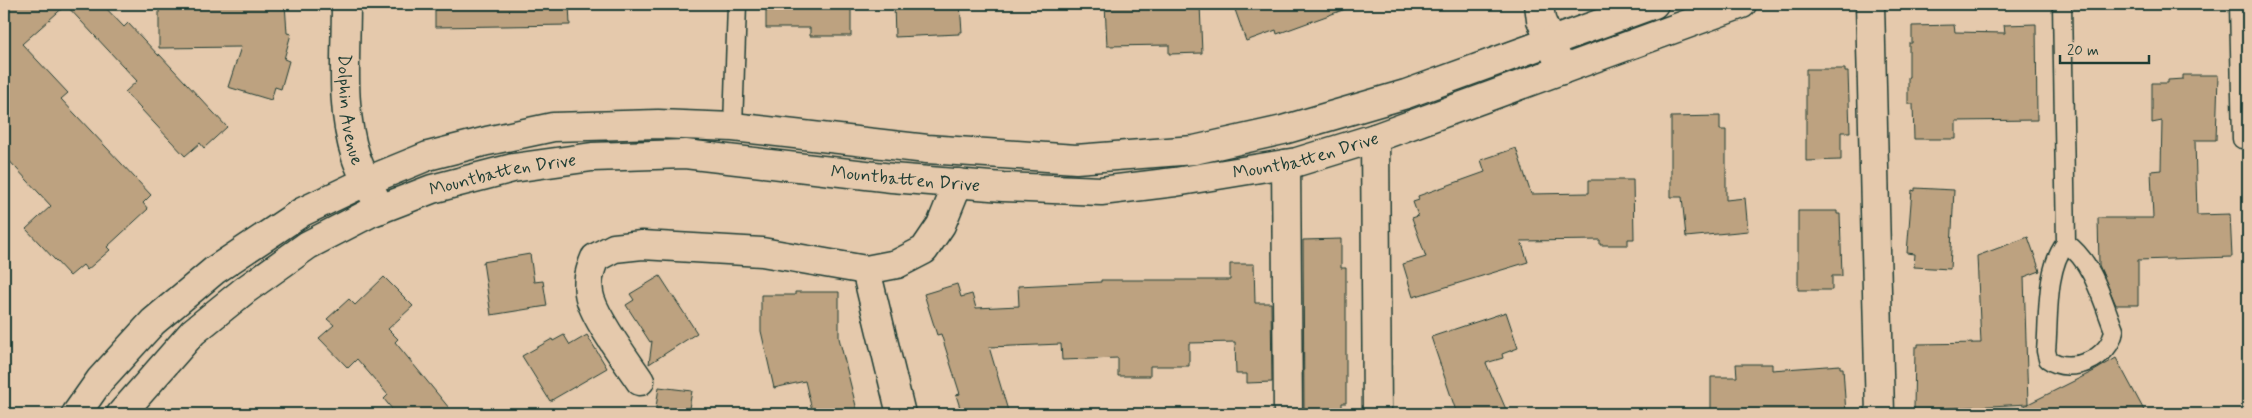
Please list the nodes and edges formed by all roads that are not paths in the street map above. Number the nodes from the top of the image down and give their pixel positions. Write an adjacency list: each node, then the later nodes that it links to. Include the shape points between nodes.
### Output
1 (346, 4): 15 (main road, Dolphin Avenue, via 348,110 356,157)
2 (737, 4): 11 (lane)
3 (1539, 4): 9 (main road)
4 (1654, 4): 9 (main road, Mountbatten Drive)
5 (1742, 4): 10 (main road, Mountbatten Drive)
6 (1870, 4): 26 (main road)
7 (2062, 4): 18 (lane)
8 (2239, 4): 13 (lane)
9 (1549, 42): 10 (main road); 11 (main road, Mountbatten Drive, via 1406,94 1282,130 1194,150 1076,158 927,149)
10 (1562, 70): 12 (main road, Mountbatten Drive)
11 (733, 127): 15 (main road, Mountbatten Drive, via 658,124 552,127 428,156)
12 (1375, 138): 14 (main road, Mountbatten Drive); 25 (main road)
13 (2242, 139)
14 (1286, 164): 16 (main road, Mountbatten Drive, via 1101,191); 24 (main road)
15 (366, 181): 17 (main road, Dolphin Avenue); 21 (main road, Mountbatten Drive, via 302,212 215,270 153,322 100,380)
16 (958, 184): 17 (main road, Mountbatten Drive, via 685,154 592,157 504,171 432,189); 19 (main road, via 941,225 924,250 897,264)
17 (380, 209): 22 (main road, Mountbatten Drive, via 308,245 192,332)
18 (2066, 243): 18 (lane, via 2058,252 2052,273 2046,351 2048,359 2058,365 2075,365 2100,356 2108,348 2114,330 2086,262)
19 (866, 270): 20 (main road, via 753,252 642,245 614,248 595,258 589,272 589,294 604,327); 23 (main road)
20 (640, 381)
21 (76, 414)
22 (121, 414)
23 (901, 414)
24 (1288, 414)
25 (1377, 414)
26 (1880, 414)

